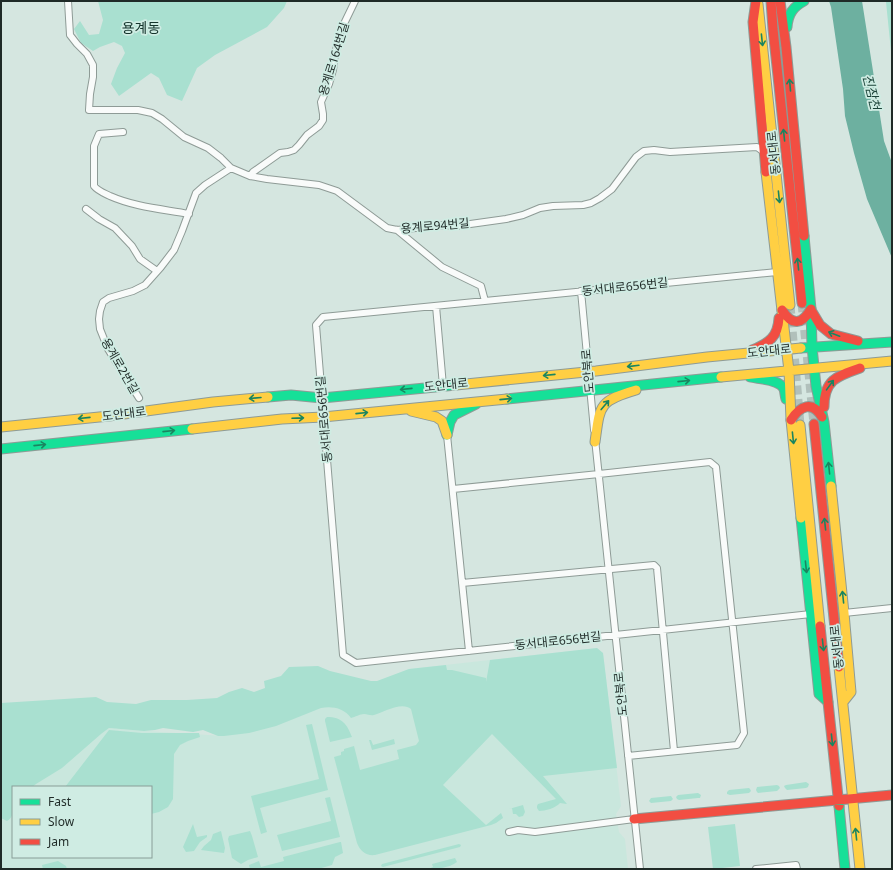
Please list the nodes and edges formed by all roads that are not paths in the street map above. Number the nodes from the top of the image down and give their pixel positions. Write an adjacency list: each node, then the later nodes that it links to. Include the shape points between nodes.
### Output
1 (68, 1): 10 (street, 용계로94번길, via 70,35 93,65 89,110 138,110 152,113 184,137 208,148)
2 (355, 1): 11 (street, 용계로164번길, via 341,30 333,70 321,102 323,114 319,126 294,150 280,153)
3 (756, 1): 9 (street, via 753,22); 20 (street, 동서대로, one-way to 20)
4 (771, 1): 19 (street, 동서대로, one-way to 4)
5 (780, 1): 7 (street)
6 (804, 1): 7 (street, via 793,8 789,15)
7 (786, 47): 23 (street, one-way to 7)
8 (123, 132): 13 (street, via 99,134 94,146 94,186 97,190 138,206)
9 (764, 152): 14 (street, 용계로94번길, via 757,147 644,151 636,157 612,189 591,203 540,208 506,220); 16 (street)
10 (231, 168): 11 (street, 용계로94번길); 13 (street, 용계로2번길, via 196,193)
11 (250, 176): 14 (street, 용계로94번길, via 329,188 337,191 387,228)
12 (86, 209): 15 (street, via 115,228 140,259)
13 (189, 214): 15 (street, 용계로2번길, via 174,250)
14 (397, 230): 18 (street, via 442,267 481,286)
15 (157, 271): 38 (street, 용계로2번길, via 145,285 103,302 100,311 100,329 108,349)
16 (778, 272): 17 (street, 동서대로656번길); 22 (street)
17 (581, 291): 18 (street, 동서대로656번길); 33 (street, 도안북로)
18 (485, 301): 21 (street, 동서대로656번길)
19 (802, 303)
20 (790, 305)
21 (436, 306): 36 (street); 39 (street, 동서대로656번길, via 323,317 316,325)
22 (781, 309): 23 (street, via 789,320 797,322 804,319); 27 (street); 28 (street, via 777,332 770,341)
23 (811, 309): 25 (street, one-way to 23, via 831,334 820,324); 26 (street)
24 (892, 342): 25 (street, 도안대로)
25 (869, 343): 26 (street, 도안대로)
26 (812, 347): 27 (street, 도안대로); 31 (street)
27 (786, 349): 28 (street, 도안대로); 32 (street)
28 (742, 354): 33 (street, 도안대로, one-way to 33)
29 (892, 361): 30 (street, 도안대로)
30 (874, 363): 31 (street, 도안대로); 44 (street, one-way to 30, via 825,392 831,381)
31 (815, 369): 32 (street, 도안대로); 44 (street)
32 (789, 371): 34 (street, 도안대로); 43 (street)
33 (588, 372): 36 (street, 도안대로, one-way to 36); 37 (street, 도안북로)
34 (745, 375): 35 (street, 도안대로, one-way to 34); 43 (street, via 780,384 784,389)
35 (658, 384): 37 (street, 도안대로); 48 (street, one-way to 35, via 601,409 607,402 615,397)
36 (443, 386): 39 (street, 도안대로, one-way to 39)
37 (590, 391): 40 (street, 도안대로, one-way to 37); 48 (street, 도안북로)
38 (139, 398)
39 (322, 398): 42 (street, 동서대로656번길); 46 (street, 도안대로, one-way to 46, via 291,395 213,402)
40 (482, 401): 41 (street, 도안대로); 47 (street, via 454,415)
41 (404, 409): 42 (street, 도안대로, one-way to 41); 47 (street, via 436,417 442,421)
42 (323, 417): 49 (street, 도안대로, one-way to 42); 60 (street, 동서대로656번길, via 343,655 356,663)
43 (791, 420): 44 (street, via 801,408 811,407 820,414); 56 (street, one-way to 56)
44 (819, 423): 55 (street, one-way to 44); 62 (street, 동서대로, one-way to 44)
45 (800, 425): 61 (street, 동서대로, one-way to 61)
46 (1, 427)
47 (447, 435): 51 (street)
48 (595, 442): 50 (street, 도안북로)
49 (1, 448)
50 (599, 474): 51 (street); 52 (street, 도안북로); 57 (street, via 710,462 716,467)
51 (453, 489): 53 (street)
52 (608, 568): 53 (street); 58 (street, via 654,565 657,568); 59 (street, 도안북로)
53 (462, 583): 60 (street)
54 (892, 608): 55 (street)
55 (844, 613): 62 (street, via 851,692)
56 (810, 614): 57 (street, 동서대로656번길); 61 (street, via 819,694)
57 (733, 623): 58 (street, 동서대로656번길); 63 (street, via 744,733 736,745)
58 (663, 630): 59 (street, 동서대로656번길); 63 (street)
59 (615, 635): 60 (street, 동서대로656번길); 64 (street, 도안북로)
60 (469, 651)
61 (828, 702): 67 (street, 동서대로, one-way to 67)
62 (843, 702): 66 (street, 동서대로)
63 (674, 751): 64 (street)
64 (628, 756): 68 (street, 도안북로)
65 (892, 795): 66 (street)
66 (853, 799): 67 (street); 75 (street, 동서대로, one-way to 66)
67 (839, 801): 68 (street); 74 (street, 동서대로)
68 (634, 819): 69 (street, via 536,832); 70 (street, 도안북로)
69 (509, 832)
70 (640, 869)
71 (756, 869): 72 (street)
72 (760, 869): 73 (street, via 796,865)
73 (797, 869)
74 (845, 869)
75 (860, 869)

